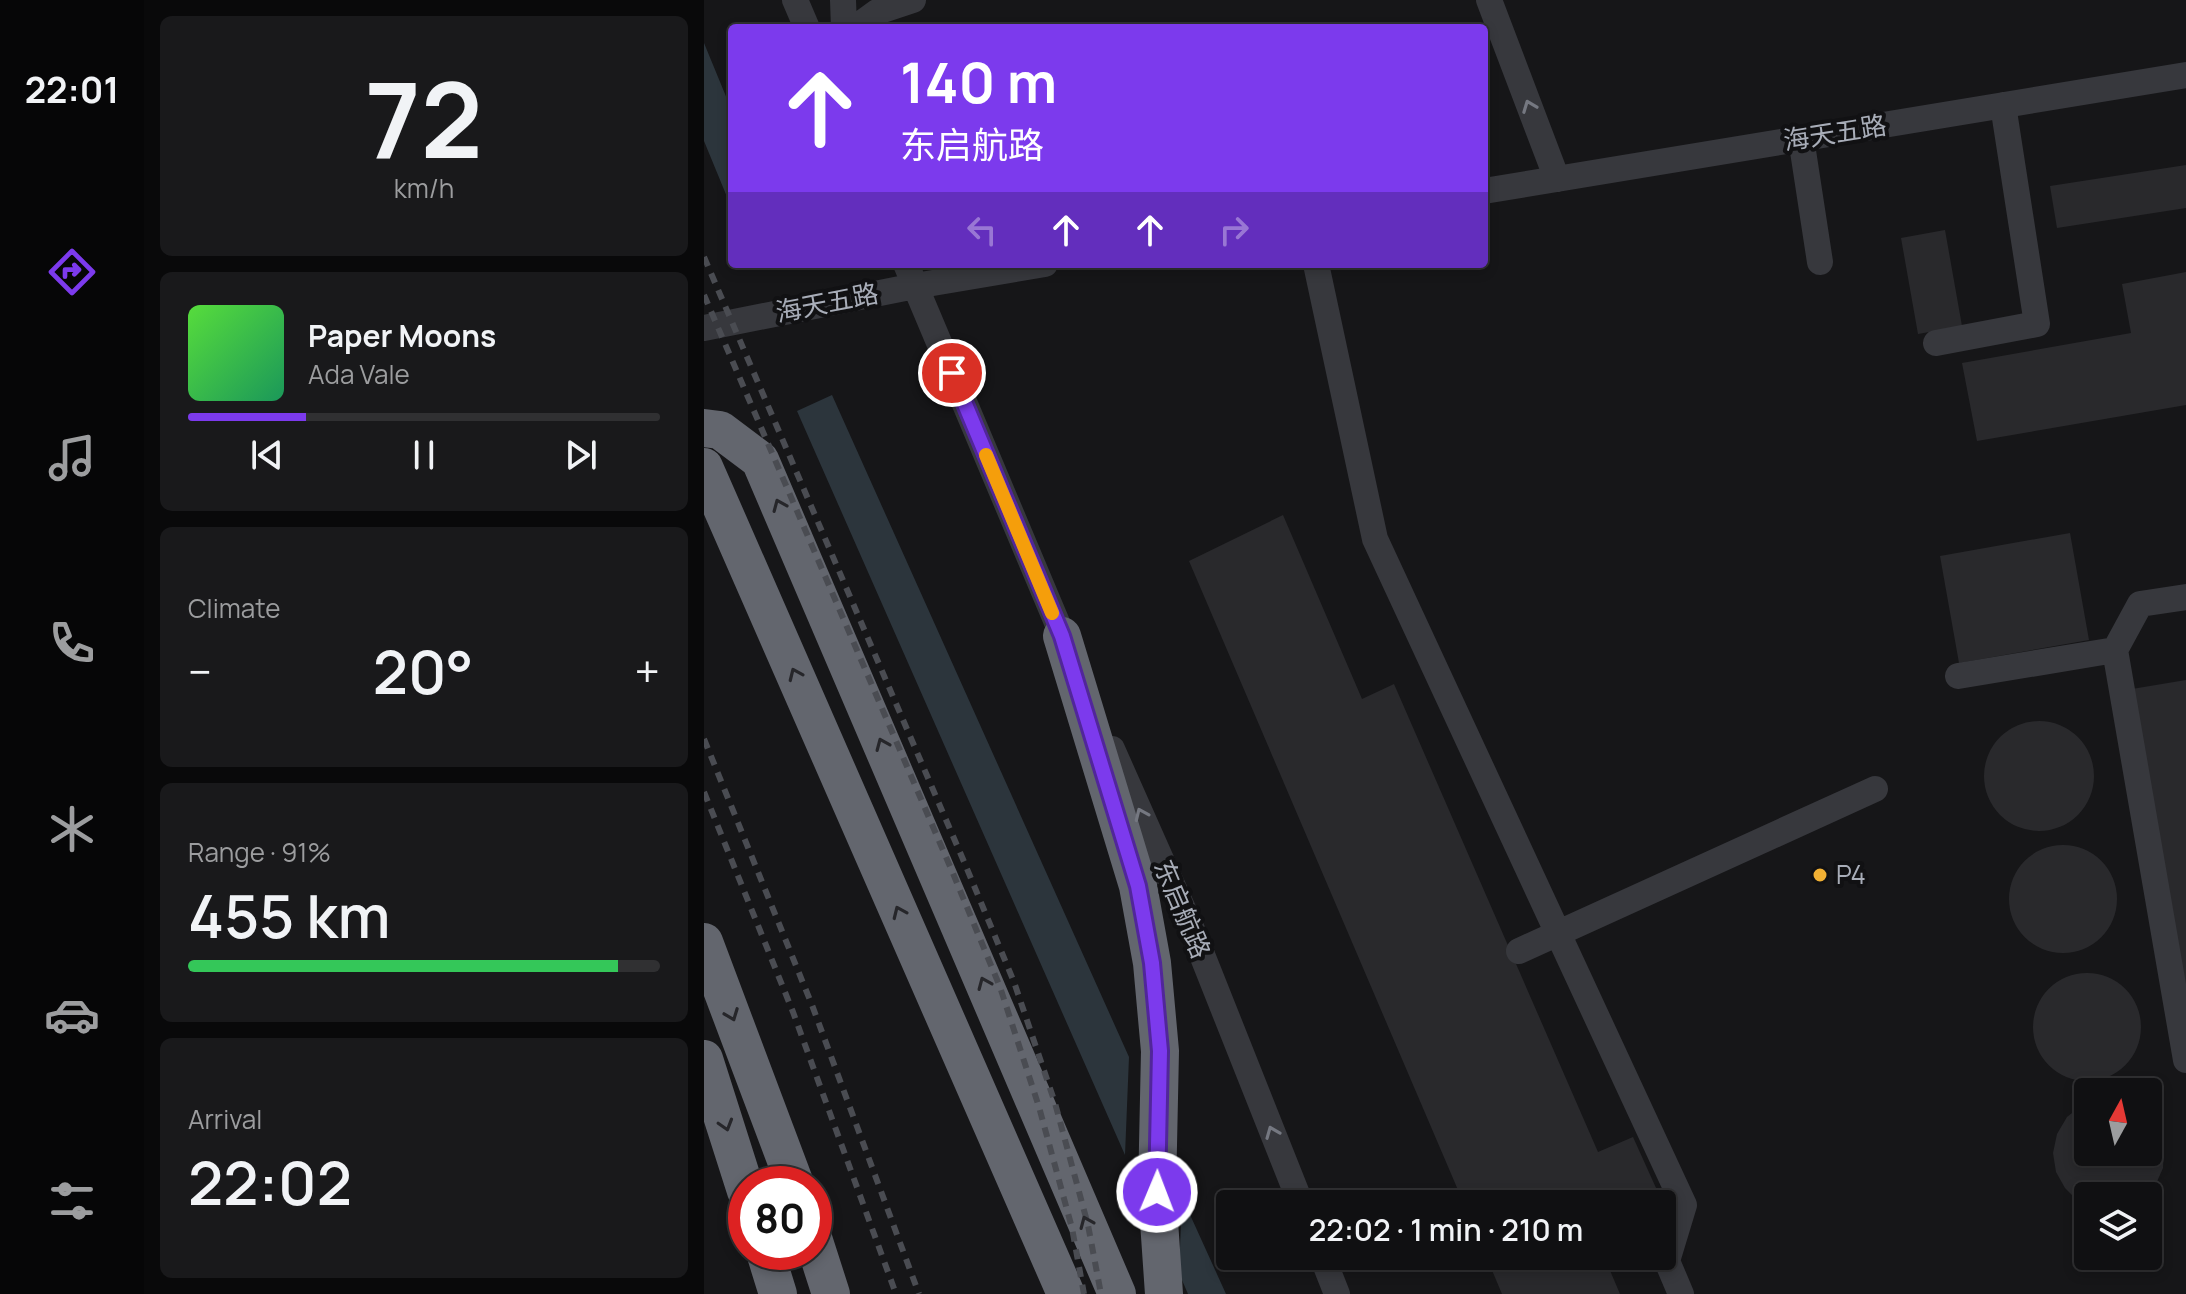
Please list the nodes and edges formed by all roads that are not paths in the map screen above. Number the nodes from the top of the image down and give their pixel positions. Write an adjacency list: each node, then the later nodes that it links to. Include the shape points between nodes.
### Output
1 (795, 0): 5 (street)
2 (843, 0): 6 (street)
3 (913, 0): 7 (street, via 877,12)
4 (1489, 0): 11 (street, one-way to 4)
5 (805, 24)
6 (844, 24)
7 (860, 24)
8 (2186, 75): 9 (street, 海天五路)
9 (2003, 105): 10 (street, 海天五路); 18 (street, via 2037,324)
10 (1801, 138): 11 (street, 海天五路); 13 (street)
11 (1557, 179): 12 (street, 海天五路)
12 (1488, 190)
13 (1820, 262)
14 (996, 268): 16 (street, 海天五路)
15 (1317, 268): 26 (street, via 1375,539)
16 (911, 275): 17 (street, 海天五路); 22 (street, 东启航路)
17 (704, 328)
18 (1936, 343)
19 (704, 428): 40 (highway, one-way to 19, via 760,460 720,430)
20 (704, 467): 39 (highway, one-way to 20)
21 (2186, 597): 23 (street, via 2140,604)
22 (1062, 636): 33 (street, 东启航路, one-way to 22, via 1191,927); 41 (highway, via 1138,886 1152,963 1160,1051 1157,1192)
23 (2115, 650): 24 (street); 30 (street)
24 (1958, 676)
25 (1875, 789): 26 (street)
26 (1559, 932): 28 (street); 43 (street, via 1684,1205 1667,1261)
27 (704, 942): 32 (highway, one-way to 32)
28 (1519, 951)
29 (704, 1059): 31 (highway, one-way to 31)
30 (2186, 1060)
31 (738, 1166)
32 (789, 1166)
33 (1295, 1190)
34 (771, 1270): 37 (highway)
35 (823, 1270): 38 (highway)
36 (1328, 1270): 42 (street)
37 (778, 1294)
38 (831, 1294)
39 (1066, 1294)
40 (1117, 1294)
41 (1164, 1294)
42 (1337, 1294)
43 (1681, 1294)

